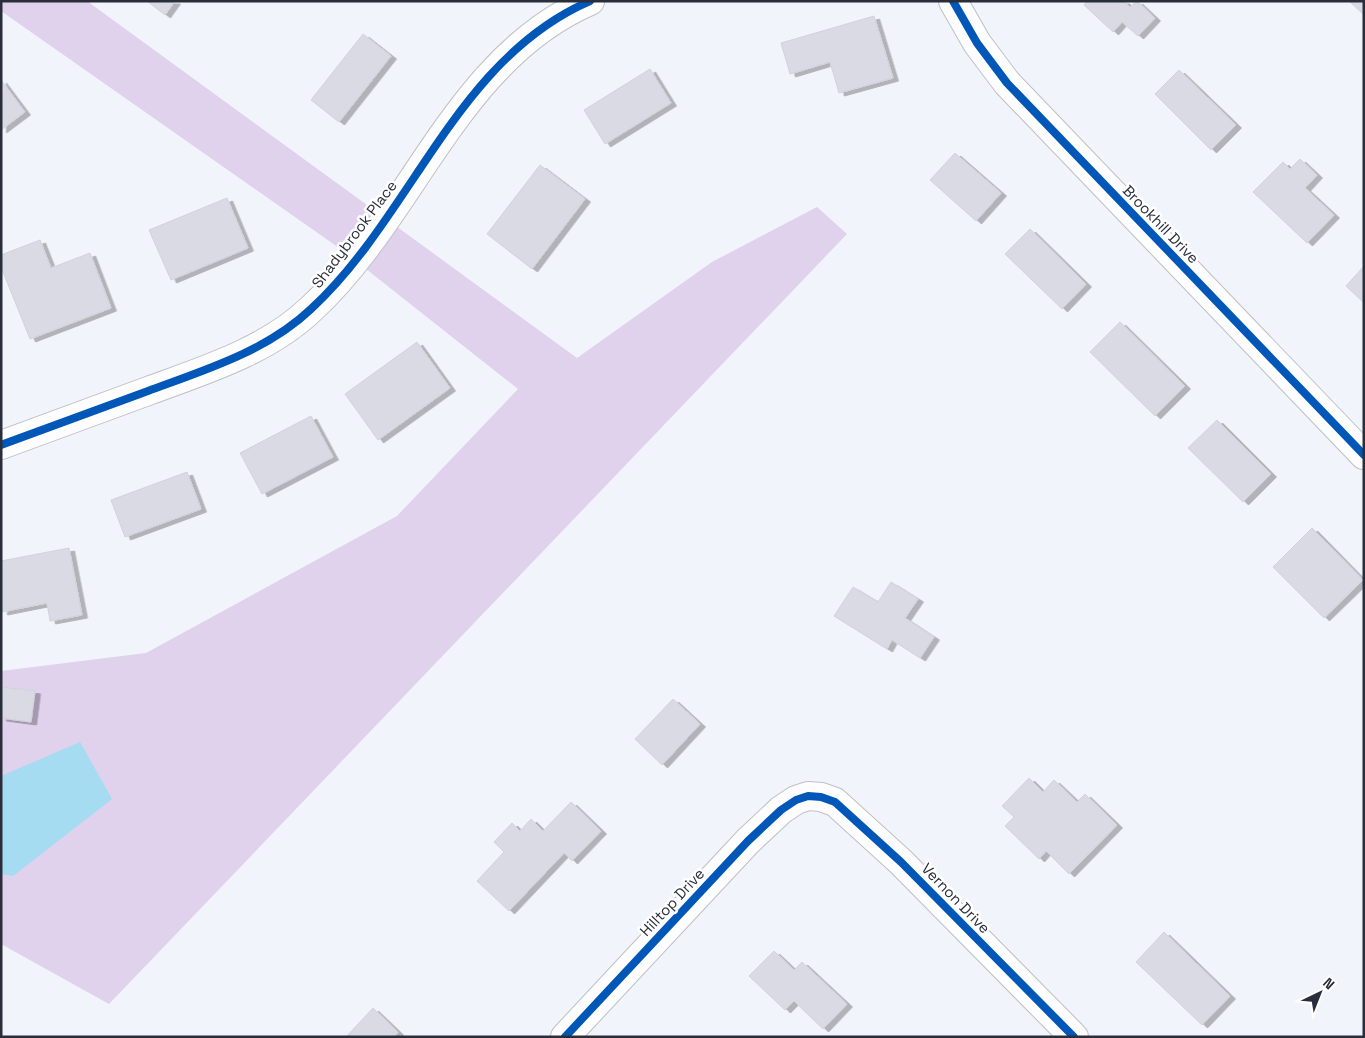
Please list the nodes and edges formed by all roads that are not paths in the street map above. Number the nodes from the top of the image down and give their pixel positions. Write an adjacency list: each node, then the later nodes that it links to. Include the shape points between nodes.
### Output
1 (590, 1): 3 (street, Shadybrook Place, via 566,12 533,34 483,83 331,290 286,329 252,349 195,374)
2 (953, 1): 4 (street, Brookhill Drive, via 977,43 1007,83)
3 (1, 445)
4 (1364, 455)
5 (808, 796): 6 (street, Hilltop Drive, via 781,810 748,840); 7 (street, Vernon Drive, via 835,802 846,810 902,862)
6 (564, 1037)
7 (1074, 1037)

